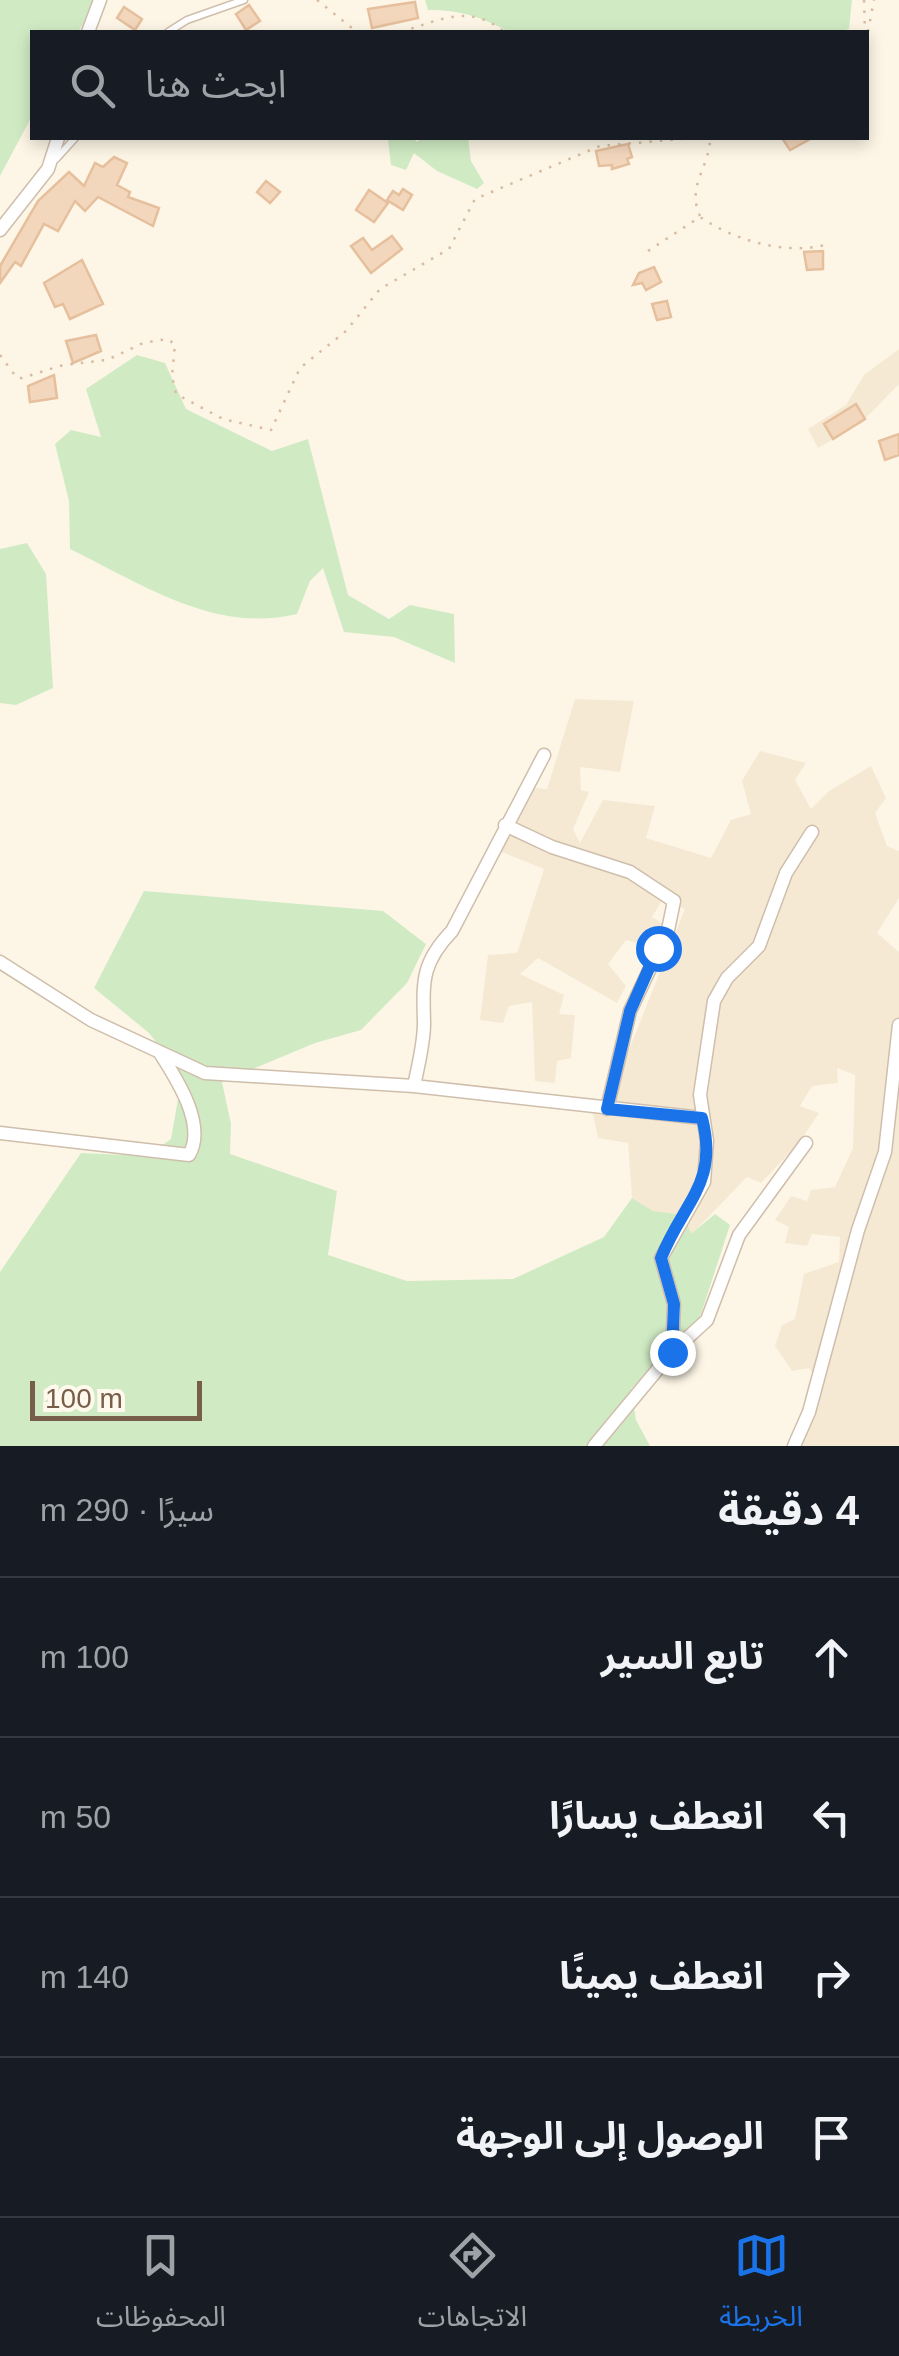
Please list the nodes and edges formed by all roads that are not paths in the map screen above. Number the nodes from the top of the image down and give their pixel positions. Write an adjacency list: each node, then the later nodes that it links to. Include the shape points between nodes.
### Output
1 (100, 0): 3 (street)
2 (244, 0): 4 (lane)
3 (89, 30)
4 (173, 30)
5 (57, 140): 7 (street)
6 (73, 140): 7 (lane)
7 (48, 169): 8 (street)
8 (0, 230)
9 (544, 755): 10 (street)
10 (505, 826): 15 (street, via 452,930 433,951 420,994 424,1025); 16 (street, via 630,872 674,901 668,930 630,1011)
11 (812, 832): 17 (street, via 786,873 759,946 714,1002)
12 (0, 962): 14 (street, via 91,1020)
13 (899, 1025): 22 (street, via 885,1152)
14 (160, 1052): 15 (street, via 218,1076); 18 (street, via 190,1110 189,1154)
15 (414, 1086): 16 (street)
16 (607, 1109): 17 (street)
17 (702, 1118): 20 (street, via 708,1142 704,1182 661,1258 674,1304)
18 (0, 1133)
19 (806, 1143): 20 (street, via 738,1236 707,1320)
20 (672, 1352): 21 (street)
21 (594, 1446)
22 (794, 1446)

